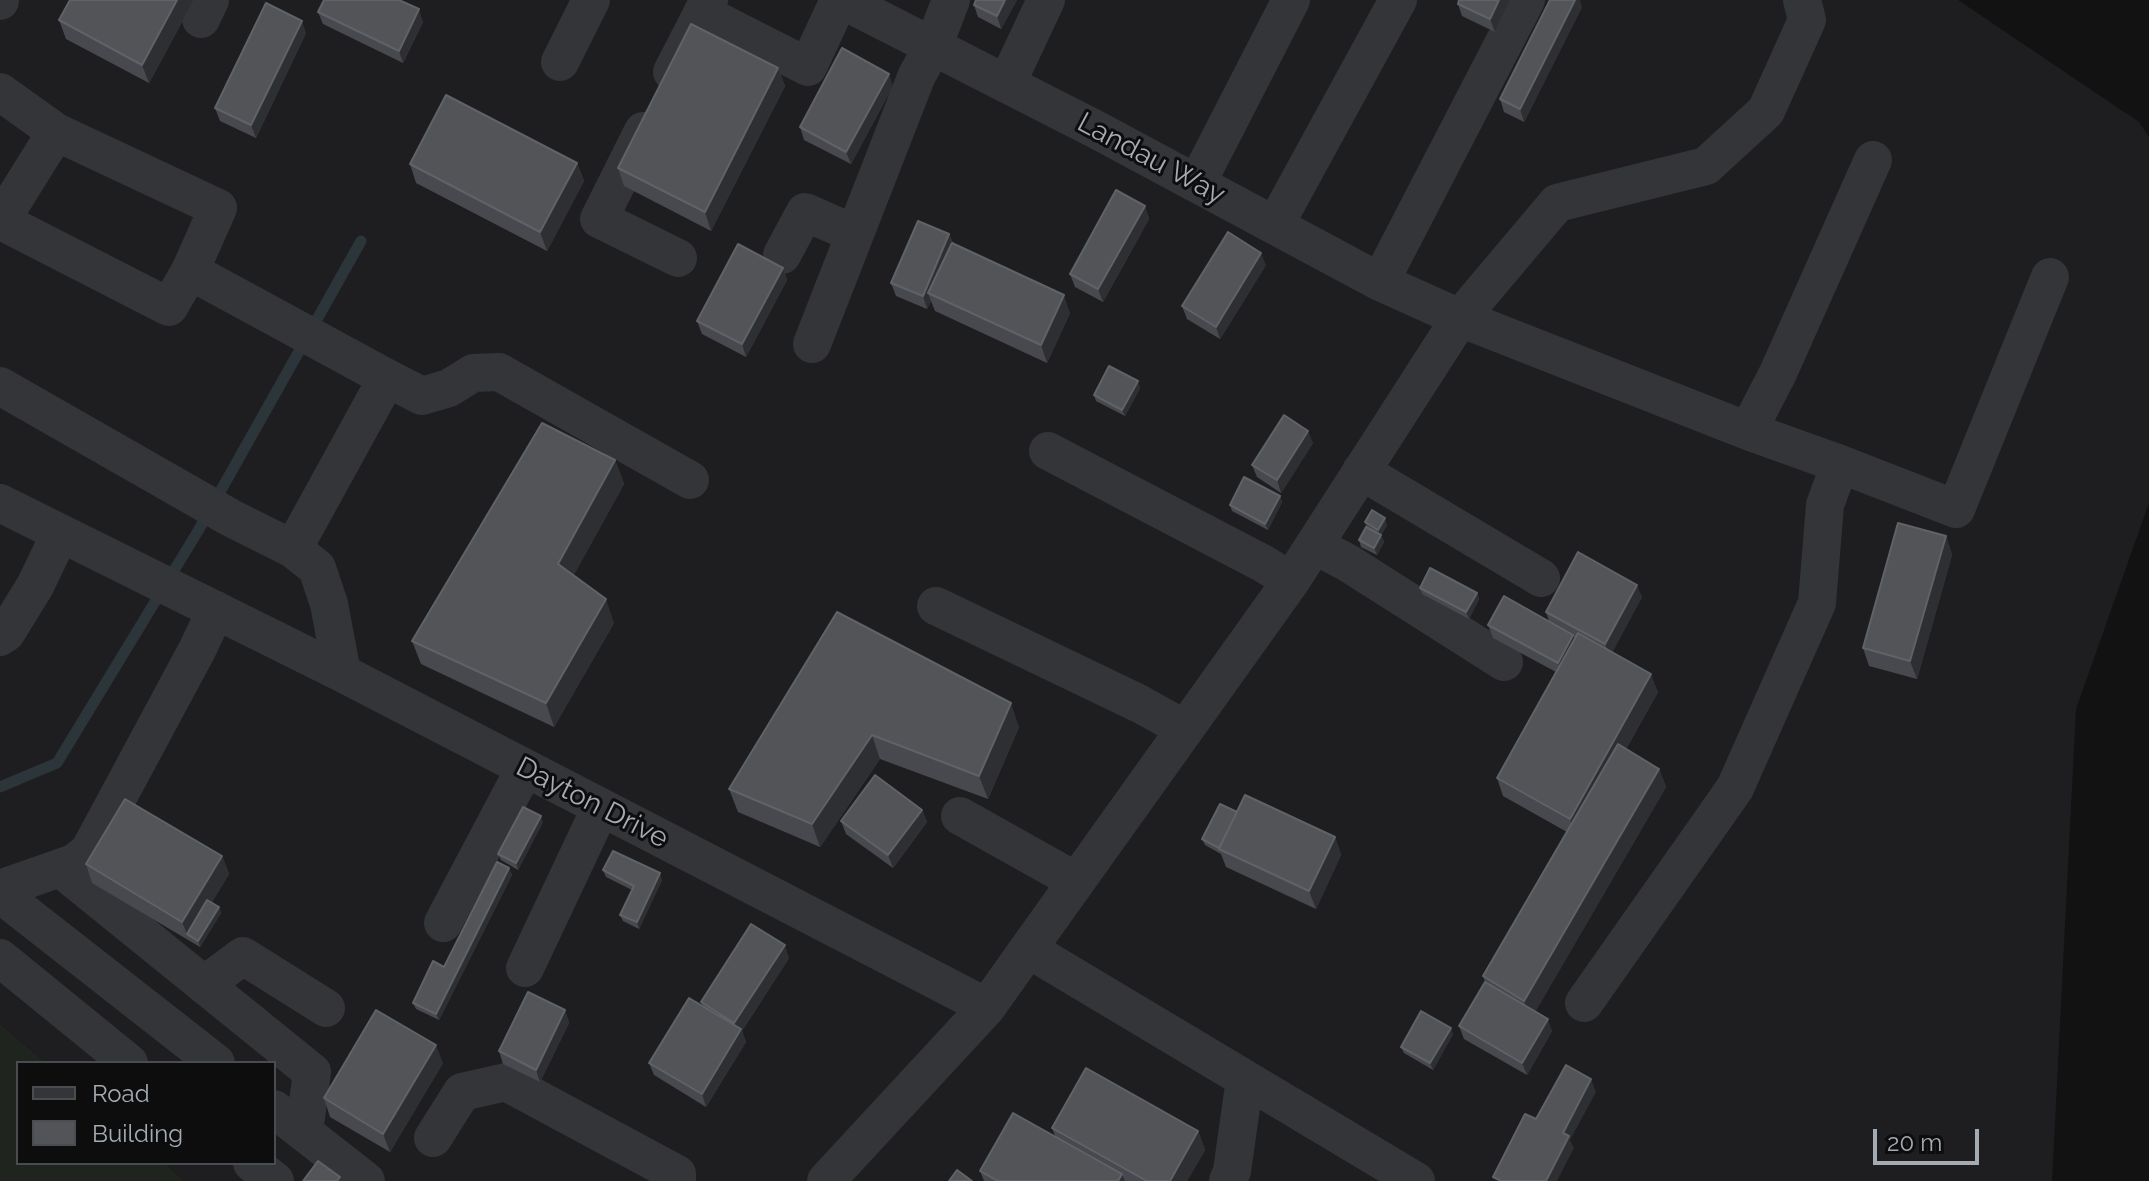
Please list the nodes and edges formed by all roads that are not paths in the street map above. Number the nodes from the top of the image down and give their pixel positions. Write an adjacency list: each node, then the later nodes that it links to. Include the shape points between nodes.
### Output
1 (591, 0): 11 (lane)
2 (840, 0): 9 (lane, via 808,67); 10 (lane, Landau Way)
3 (951, 0): 10 (lane)
4 (1046, 0): 12 (lane)
5 (1291, 0): 16 (lane)
6 (1398, 0): 18 (lane)
7 (1526, 0): 24 (lane)
8 (1802, 0): 25 (lane, via 1807,20 1766,111 1706,166 1557,203)
9 (706, 6): 21 (lane, via 599,219)
10 (933, 47): 12 (lane, Landau Way); 19 (lane)
11 (560, 62)
12 (1007, 83): 16 (lane, Landau Way)
13 (0, 92): 14 (lane)
14 (56, 132): 17 (lane); 22 (lane, via 218,208)
15 (1873, 160): 29 (lane)
16 (1197, 183): 18 (lane, Landau Way)
17 (0, 222): 22 (lane, via 169,307)
18 (1275, 225): 24 (lane, Landau Way)
19 (855, 234): 20 (lane, via 805,212); 26 (lane)
20 (782, 255)
21 (678, 258)
22 (190, 271): 27 (lane)
23 (2050, 277): 31 (lane, Landau Way, via 1956,509)
24 (1380, 282): 25 (lane, Landau Way)
25 (1460, 318): 29 (lane, Landau Way); 32 (lane)
26 (812, 344)
27 (387, 378): 33 (lane, via 422,396 473,373 499,372); 37 (lane)
28 (0, 386): 37 (lane)
29 (1748, 431): 31 (lane, Landau Way)
30 (1048, 451): 39 (lane)
31 (1840, 464): 57 (lane, via 1825,505 1817,603 1735,788)
32 (1361, 471): 36 (lane); 38 (lane)
33 (690, 480)
34 (0, 503): 35 (lane)
35 (60, 534): 40 (lane, Dayton Drive); 42 (lane, via 35,586)
36 (1314, 545): 39 (lane); 43 (lane)
37 (293, 549): 44 (lane, via 317,568)
38 (1541, 578)
39 (1291, 581): 45 (lane)
40 (206, 606): 44 (lane, Dayton Drive); 49 (lane, via 197,650 89,851)
41 (936, 606): 45 (lane)
42 (0, 637)
43 (1504, 662)
44 (342, 673): 46 (lane, Dayton Drive)
45 (1185, 729): 50 (lane)
46 (525, 768): 47 (lane, Dayton Drive); 52 (lane)
47 (601, 807): 55 (lane); 58 (lane, Dayton Drive)
48 (960, 816): 50 (lane)
49 (60, 868): 51 (lane); 56 (lane)
50 (1076, 881): 53 (lane)
51 (0, 891): 61 (lane)
52 (443, 923)
53 (1028, 949): 58 (lane); 62 (lane)
54 (0, 958): 60 (lane)
55 (525, 968)
56 (204, 985): 59 (lane, via 243,956); 64 (lane, via 312,1072)
57 (1584, 1003)
58 (987, 1007): 70 (lane)
59 (326, 1008)
60 (127, 1061)
61 (213, 1061)
62 (1245, 1079): 71 (lane); 72 (lane)
63 (276, 1111): 64 (lane)
64 (304, 1132): 68 (lane)
65 (433, 1138): 69 (lane, via 462,1092 506,1082 677,1174)
66 (255, 1165): 67 (lane)
67 (275, 1181)
68 (366, 1181)
69 (677, 1181)
70 (826, 1181)
71 (1228, 1181)
72 (1416, 1181)

